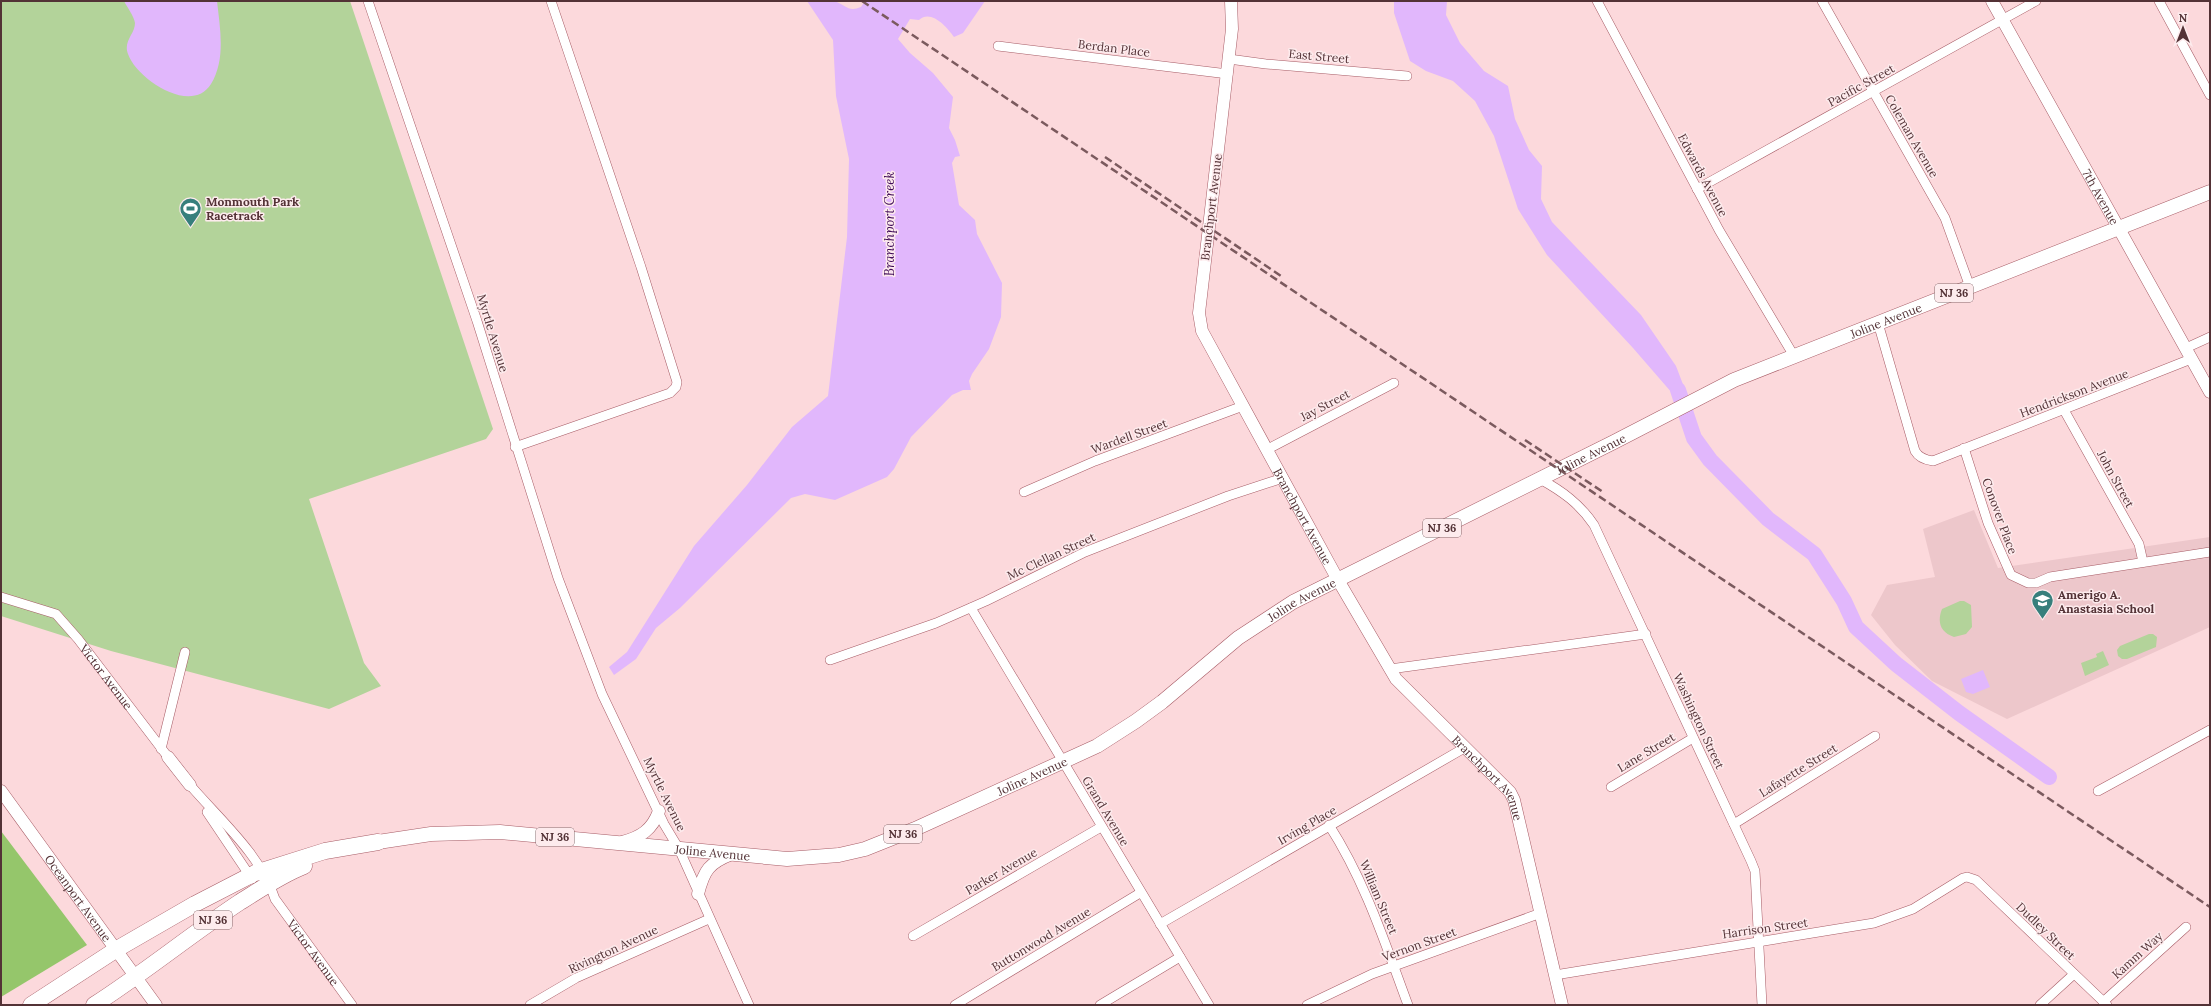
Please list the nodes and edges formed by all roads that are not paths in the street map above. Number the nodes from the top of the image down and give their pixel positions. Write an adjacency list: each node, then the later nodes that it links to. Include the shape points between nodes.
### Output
1 (368, 1): 30 (street, Myrtle Avenue, via 477,321)
2 (551, 1): 30 (street, via 640,262 677,382 670,393)
3 (1232, 1): 11 (street, Branchport Avenue)
4 (1237, 1): 11 (street)
5 (1597, 1): 18 (street, Edwards Avenue)
6 (1822, 1): 16 (street, Coleman Avenue)
7 (1992, 1): 10 (street, 7th Avenue)
8 (2036, 1): 10 (street, Pacific Street)
9 (2159, 1): 17 (street)
10 (2002, 19): 16 (street, Pacific Street); 20 (street, 7th Avenue)
11 (1232, 29): 13 (street, Branchport Avenue)
12 (998, 46): 14 (street, Berdan Place)
13 (1229, 59): 14 (street, Branchport Avenue); 15 (street, East Street)
14 (1228, 74): 28 (street, Branchport Avenue, via 1199,324)
15 (1407, 76)
16 (1873, 92): 18 (street, Pacific Street); 21 (street, Coleman Avenue, via 1945,218)
17 (2210, 95)
18 (1697, 189): 25 (street, Edwards Avenue)
19 (2210, 192): 20 (main road, Joline Avenue / NJ 36)
20 (2119, 228): 21 (main road, Joline Avenue / NJ 36); 24 (street, 7th Avenue)
21 (1970, 287): 22 (main road, Joline Avenue / NJ 36)
22 (1878, 323): 25 (main road, Joline Avenue / NJ 36); 31 (street, via 1917,454 1921,458 1933,461)
23 (2210, 337): 24 (street, Hendrickson Avenue)
24 (2189, 354): 27 (street, 7th Avenue); 29 (street, Hendrickson Avenue)
25 (1794, 356): 34 (main road, Joline Avenue / NJ 36, via 1734,380)
26 (1394, 383): 32 (street, Jay Street)
27 (2210, 392)
28 (1243, 406): 32 (street, Branchport Avenue); 35 (street, Wardell Street, via 1095,461)
29 (2064, 410): 31 (street, Hendrickson Avenue); 37 (street, John Street, via 2139,544)
30 (515, 447): 55 (street, Myrtle Avenue, via 558,578 597,680)
31 (1964, 448): 37 (street, Conover Place, via 1988,523 2008,570 2018,580 2036,583 2050,577)
32 (1268, 449): 33 (street, Branchport Avenue)
33 (1283, 478): 38 (street, Branchport Avenue); 40 (street, Mc Clellan Street, via 1228,496 1085,552)
34 (1540, 479): 38 (main road, Joline Avenue / NJ 36); 41 (street, Washington Street, via 1559,490 1585,512 1594,525)
35 (1024, 492)
36 (2210, 552): 37 (street, Conover Place)
37 (2143, 562)
38 (1338, 580): 44 (street, Branchport Avenue); 50 (main road, Joline Avenue / NJ 36, via 1263,620 1136,721 1097,746)
39 (1, 597): 49 (street, Victor Avenue, via 56,614 78,639)
40 (971, 608): 43 (street, Mc Clellan Street, via 929,626); 50 (street, Grand Avenue)
41 (1646, 634): 44 (street); 47 (street, Washington Street)
42 (185, 652): 49 (street)
43 (830, 660)
44 (1390, 669): 48 (street, Branchport Avenue, via 1421,705)
45 (2210, 730): 54 (street)
46 (1875, 736): 56 (street, Lafayette Street)
47 (1693, 738): 52 (street, Lane Street); 56 (street, Washington Street)
48 (1466, 748): 57 (street, Irving Place); 67 (street, Branchport Avenue, via 1506,787 1514,800)
49 (164, 753): 51 (street, Victor Avenue)
50 (1063, 762): 58 (street, Grand Avenue); 62 (main road, Joline Avenue / NJ 36, via 865,849 810,859)
51 (190, 786): 64 (street, Victor Avenue, via 246,850)
52 (1611, 787)
53 (1, 791): 73 (street, Oceanport Avenue)
54 (2098, 791)
55 (658, 811): 60 (street, via 655,822 642,836); 61 (street, Myrtle Avenue)
56 (1734, 824): 72 (street, Washington Street, via 1755,871)
57 (1329, 825): 69 (street, Irving Place); 75 (street, William Street, via 1356,870)
58 (1101, 827): 65 (street, Grand Avenue); 71 (street, Parker Avenue)
59 (378, 842): 60 (main road, Joline Avenue / NJ 36, via 431,834 500,832); 64 (highway, NJ 36)
60 (621, 842): 61 (main road, Joline Avenue / NJ 36)
61 (679, 849): 62 (main road, Joline Avenue / NJ 36); 66 (street, Myrtle Avenue)
62 (733, 854): 66 (street, via 711,865 704,874)
63 (1967, 877): 72 (street, Harrison Street, via 1913,909 1888,920); 76 (street, Dudley Street, via 1976,880)
64 (260, 880): 73 (highway, NJ 36, via 195,904); 78 (highway, NJ 36); 83 (street, Victor Avenue)
65 (1140, 893): 69 (street, Grand Avenue); 86 (street, Buttonwood Avenue)
66 (698, 894): 68 (street, Myrtle Avenue)
67 (1541, 913): 75 (street, Vernon Street); 77 (street, Branchport Avenue)
68 (709, 919): 84 (street, Rivington Avenue, via 576,978); 85 (street, Myrtle Avenue)
69 (1160, 924): 74 (street, Grand Avenue)
70 (2186, 927): 79 (street, Kamm Way)
71 (913, 936)
72 (1758, 942): 77 (street, Harrison Street); 92 (street, Washington Street)
73 (117, 949): 78 (street, Oceanport Avenue); 80 (highway, NJ 36)
74 (1180, 957): 87 (street); 88 (street, Grand Avenue)
75 (1394, 966): 89 (street, Vernon Street); 90 (street, William Street)
76 (2074, 974): 79 (street, Dudley Street); 93 (street)
77 (1555, 975): 91 (street, Branchport Avenue)
78 (136, 978): 81 (highway, NJ 36); 82 (street, Oceanport Avenue)
79 (2105, 1003)
80 (31, 1005)
81 (94, 1005)
82 (156, 1005)
83 (352, 1005)
84 (530, 1005)
85 (749, 1005)
86 (954, 1005)
87 (1100, 1005)
88 (1209, 1005)
89 (1307, 1005)
90 (1408, 1005)
91 (1562, 1005)
92 (1762, 1005)
93 (2040, 1005)

